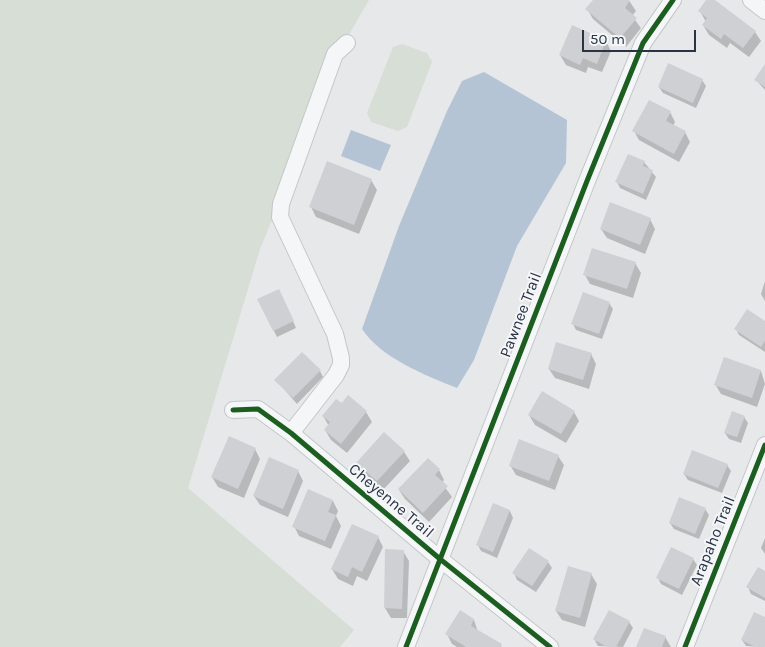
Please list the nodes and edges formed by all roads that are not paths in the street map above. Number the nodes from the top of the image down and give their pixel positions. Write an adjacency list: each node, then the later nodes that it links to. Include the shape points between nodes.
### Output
1 (673, 0): 8 (street, Pawnee Trail, via 640,52 586,181)
2 (751, 0): 3 (street)
3 (765, 11)
4 (347, 43): 6 (street, via 335,54 281,204 280,216 335,334 341,358 336,375)
5 (233, 410): 6 (street, Cheyenne Trail, via 258,409)
6 (290, 433): 8 (street, Cheyenne Trail)
7 (765, 445): 11 (street, Arapaho Trail)
8 (440, 559): 9 (street, Pawnee Trail); 10 (street, Cheyenne Trail)
9 (406, 647)
10 (550, 647)
11 (685, 647)

